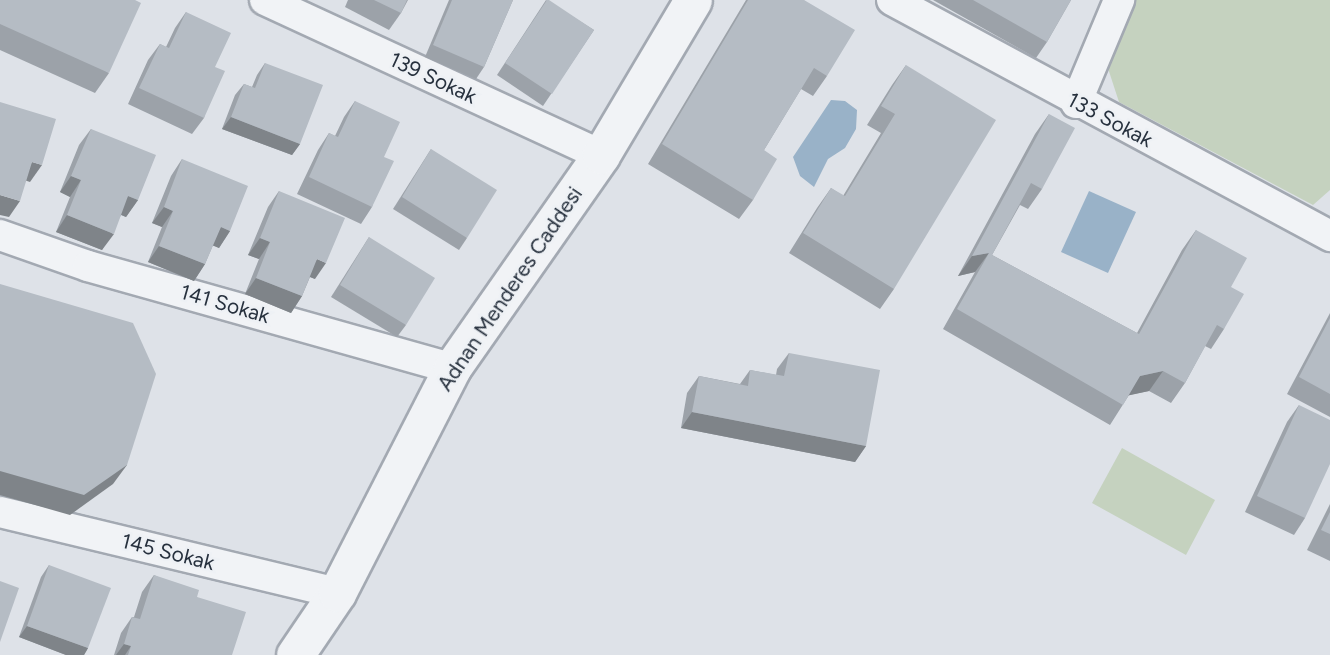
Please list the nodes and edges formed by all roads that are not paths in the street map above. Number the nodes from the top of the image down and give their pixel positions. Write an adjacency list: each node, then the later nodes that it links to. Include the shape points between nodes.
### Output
1 (265, 0): 6 (street, 139 Sokak)
2 (693, 0): 6 (street, Adnan Menderes Caddesi)
3 (892, 0): 5 (street, 133 Sokak)
4 (1119, 0): 5 (street)
5 (1076, 103): 8 (street, 133 Sokak)
6 (601, 155): 9 (street, Adnan Menderes Caddesi)
7 (0, 235): 9 (street, 141 Sokak, via 89,266)
8 (1330, 236)
9 (452, 368): 11 (street, Adnan Menderes Caddesi)
10 (0, 512): 11 (street, 145 Sokak)
11 (337, 593): 12 (street, Adnan Menderes Caddesi)
12 (295, 655)

